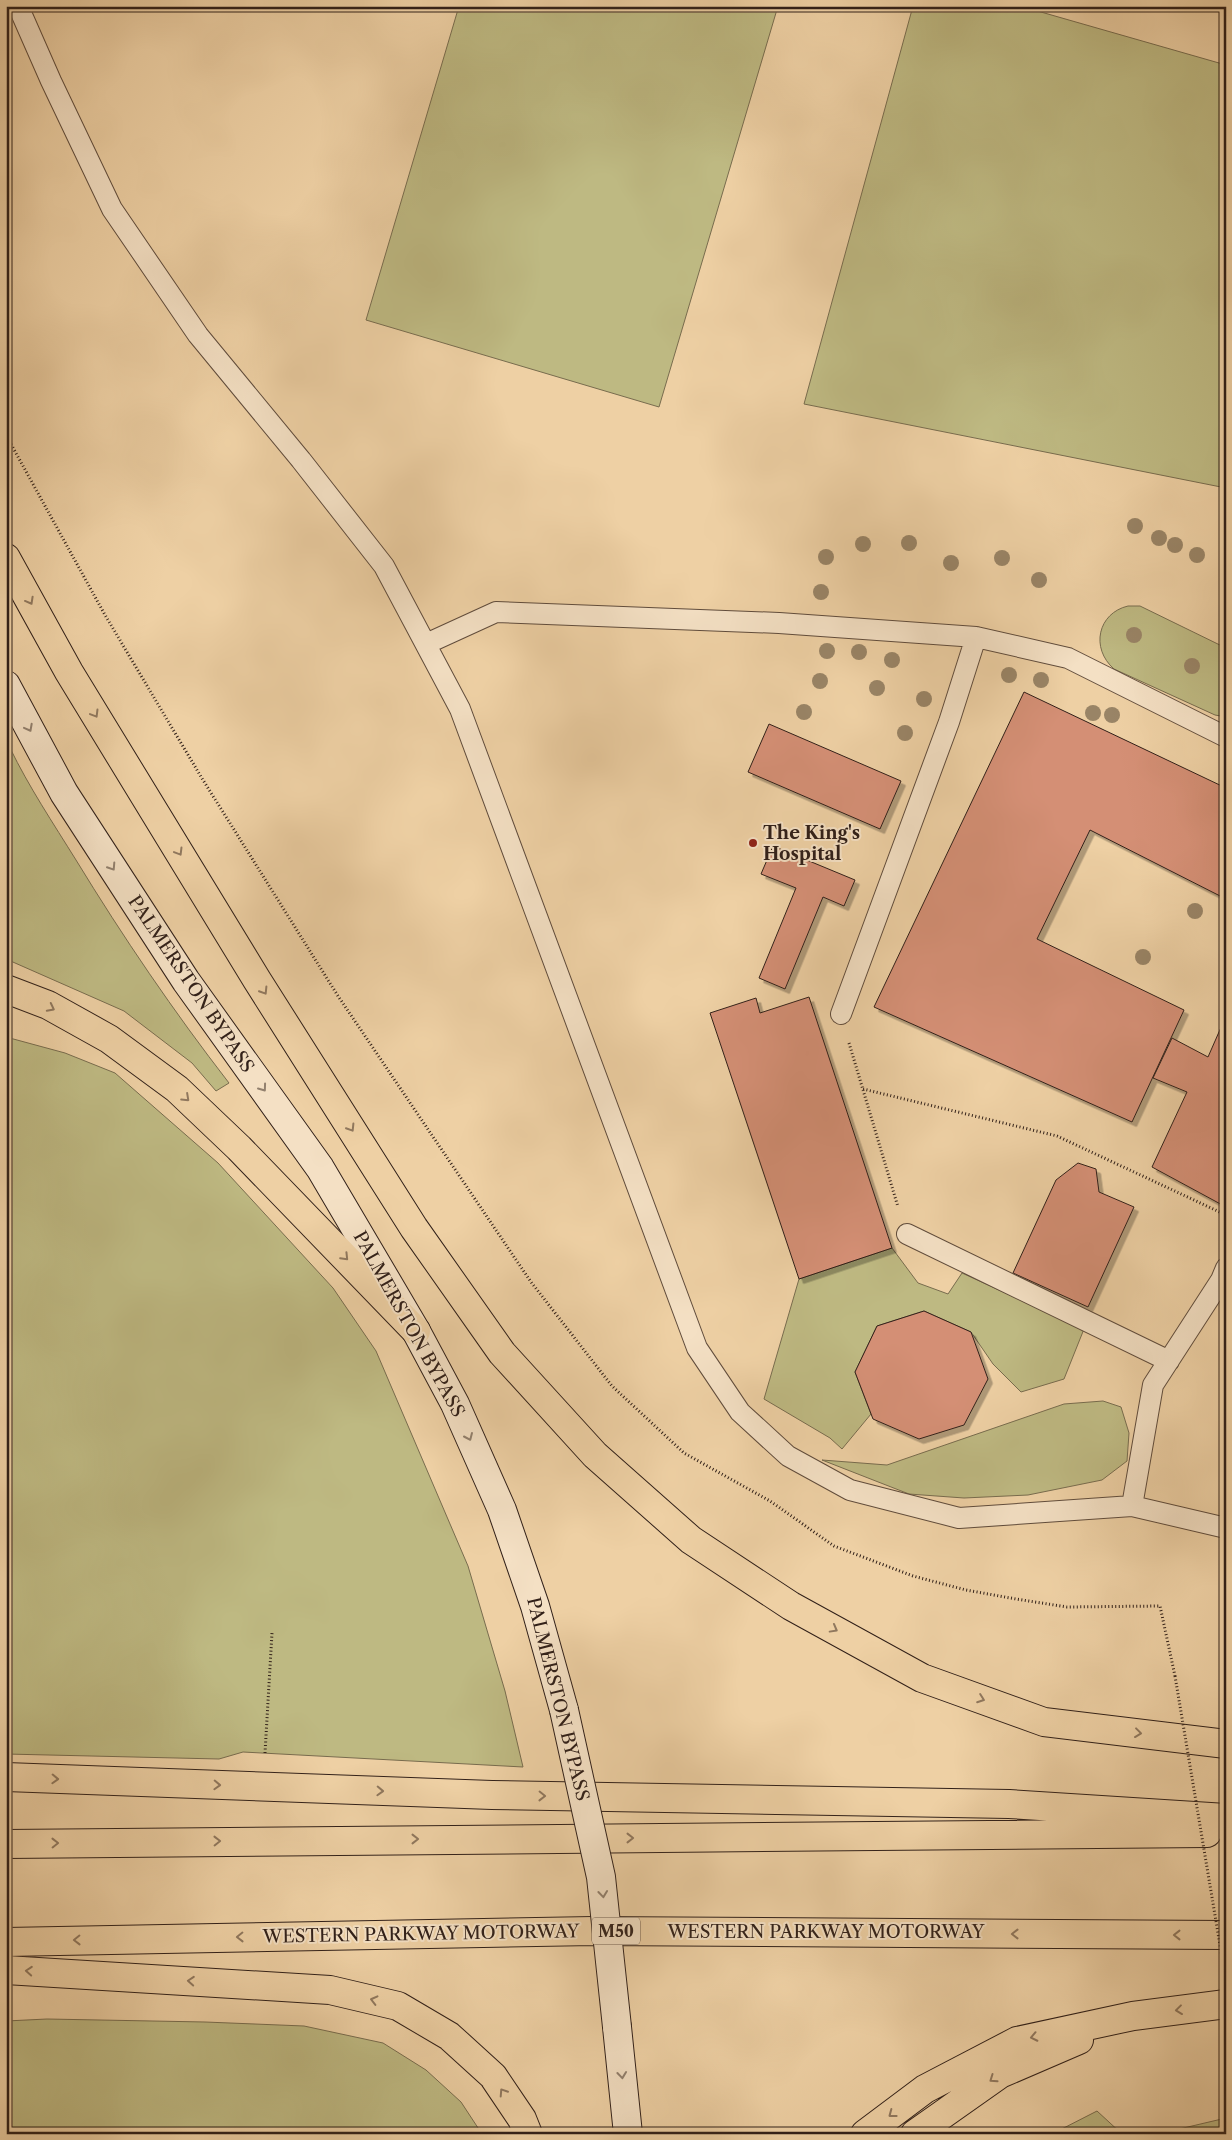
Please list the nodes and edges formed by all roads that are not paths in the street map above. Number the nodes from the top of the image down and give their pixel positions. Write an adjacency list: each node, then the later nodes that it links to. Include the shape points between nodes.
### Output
1 (18, 6): 4 (lane, via 112,209 198,336 384,566)
2 (6, 558): 15 (highway, one-way to 15, via 80,689 257,980 414,1228 502,1353 595,1455 691,1540 792,1606 922,1678 1044,1722)
3 (976, 636): 4 (lane, via 779,622 496,612); 6 (lane, via 1068,658); 8 (lane, via 949,722)
4 (426, 644): 13 (lane, via 460,709 697,1348 740,1412 788,1456 850,1490 959,1518)
5 (6, 685): 11 (main road, PALMERSTON BYPASS, one-way to 11, via 64,793 186,981 320,1168)
6 (1226, 737)
7 (6, 989): 11 (highway, one-way to 11, via 48,1006 109,1039 177,1089)
8 (841, 1014)
9 (906, 1234): 12 (lane)
10 (1226, 1268): 12 (lane)
11 (416, 1330): 26 (main road, PALMERSTON BYPASS, one-way to 26, bridge, via 455,1404 502,1510 536,1606 564,1710 601,1877)
12 (1169, 1361): 13 (lane, via 1154,1385)
13 (1132, 1506): 14 (lane)
14 (1226, 1528)
15 (1226, 1744)
16 (6, 1777): 17 (highway, one-way to 17, via 492,1795 1009,1804)
17 (1226, 1818)
18 (1226, 1833): 19 (highway, one-way to 18)
19 (6, 1844)
20 (1226, 1935): 21 (highway, WESTERN PARKWAY MOTORWAY / M50, one-way to 21, via 593,1931)
21 (6, 1942)
22 (6, 1970): 25 (highway, one-way to 22, via 522,2119 493,2076 449,2036 398,2006 330,1990)
23 (1226, 2004): 24 (highway, one-way to 24)
24 (1133, 2016): 27 (highway, one-way to 27, via 1017,2041 924,2089); 28 (highway, one-way to 28, via 1000,2074)
25 (528, 2134)
26 (628, 2134)
27 (866, 2134)
28 (915, 2134)

